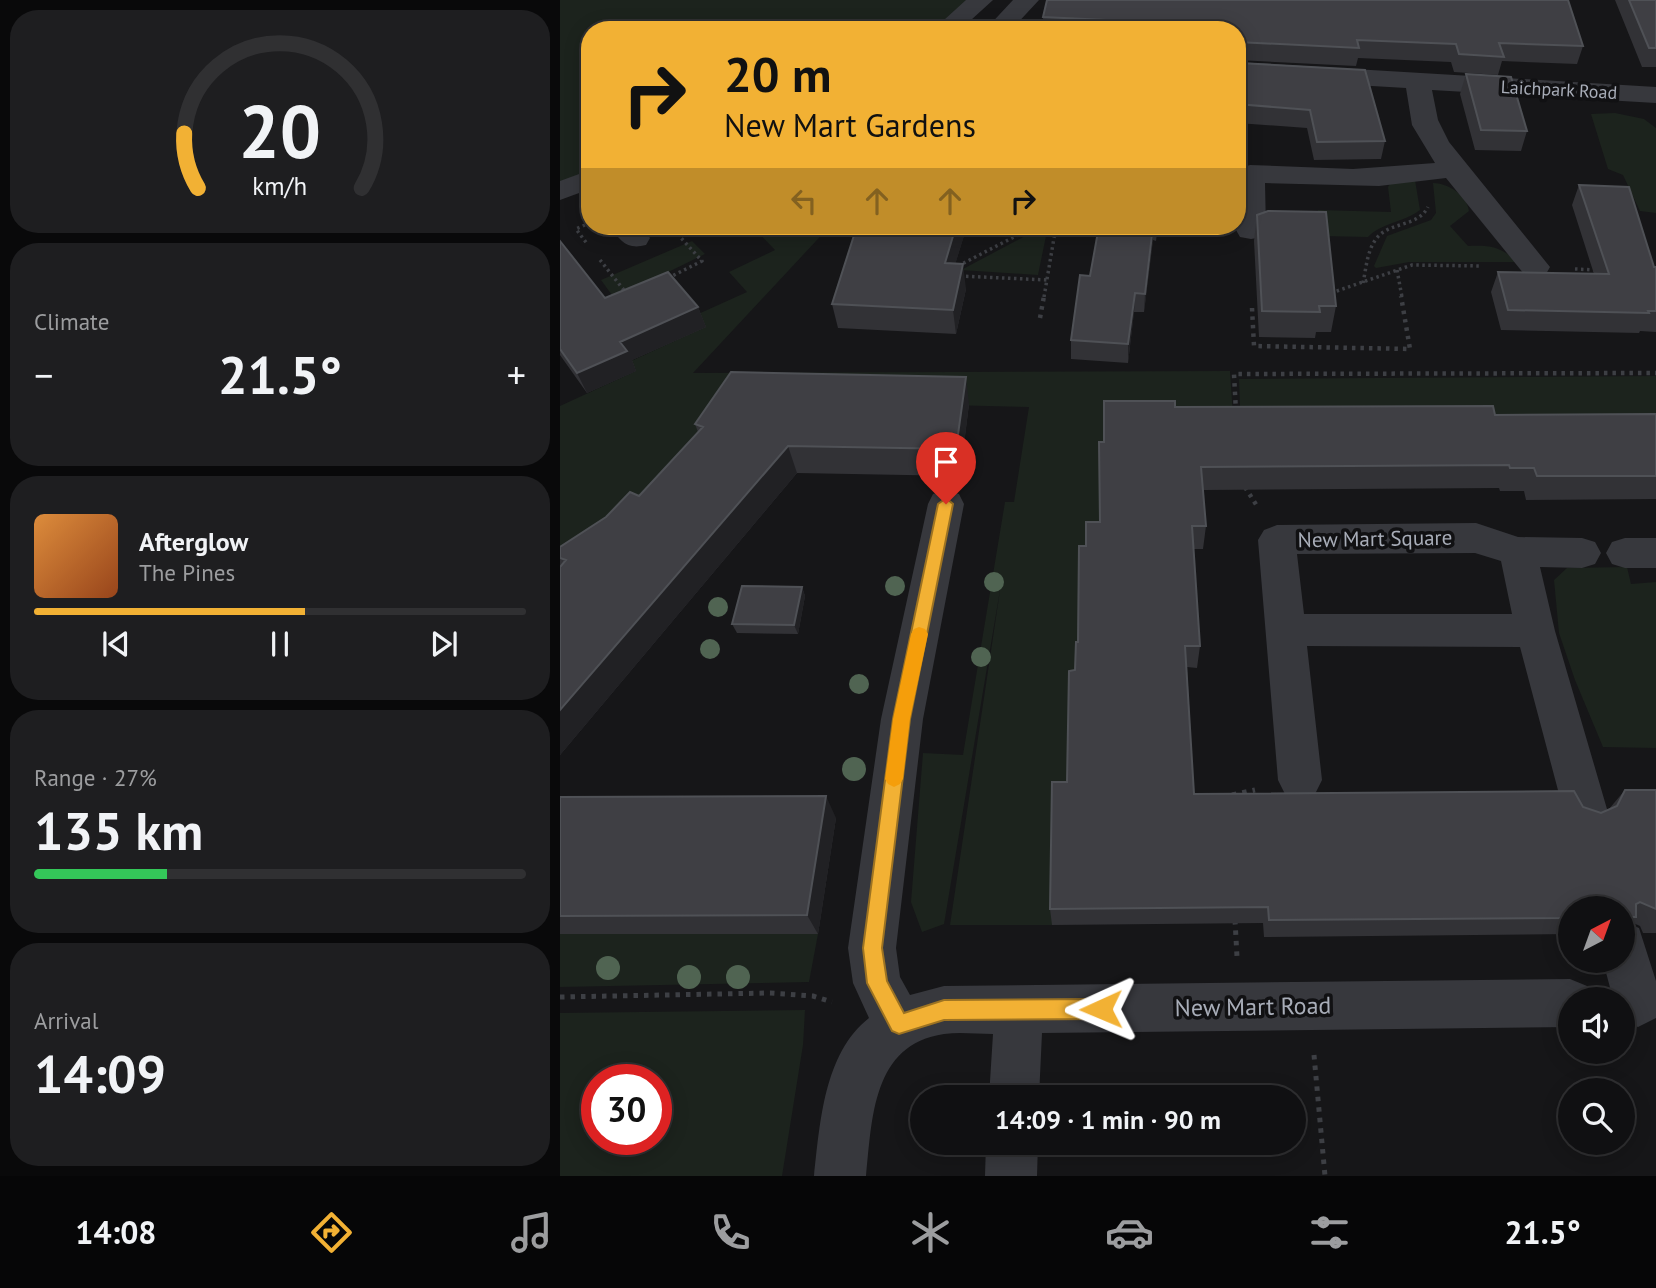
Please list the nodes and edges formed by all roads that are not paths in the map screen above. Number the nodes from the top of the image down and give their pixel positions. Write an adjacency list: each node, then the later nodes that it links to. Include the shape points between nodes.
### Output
1 (981, 0): 3 (street)
2 (1027, 0): 4 (street)
3 (956, 21)
4 (1006, 21)
5 (1246, 71): 6 (street, Laichpark Road)
6 (1419, 82): 7 (street, Laichpark Road); 8 (street, via 1426,125)
7 (1656, 95)
8 (1455, 168): 11 (street, via 1376,178 1250,174); 12 (street)
9 (581, 183): 10 (street)
10 (560, 191)
11 (1251, 230)
12 (1535, 267)
13 (946, 504): 24 (street, via 902,719 872,948 877,983)
14 (1518, 552): 15 (street, New Mart Square); 16 (street, New Mart Square, via 1476,538 1277,540); 17 (street)
15 (1582, 553)
16 (1285, 630): 17 (street); 18 (street, New Mart Square)
17 (1535, 631): 19 (street)
18 (1300, 780)
19 (1585, 809)
20 (1630, 973): 22 (street)
21 (1558, 1003): 23 (street, New Mart Road)
22 (1639, 1003)
23 (1019, 1010): 24 (street, New Mart Road, via 944,1010); 25 (street)
24 (899, 1024): 27 (street, New Mart Road, via 869,1049 850,1091)
25 (1015, 1085)
26 (1012, 1155): 28 (street)
27 (841, 1176)
28 (1011, 1176)

